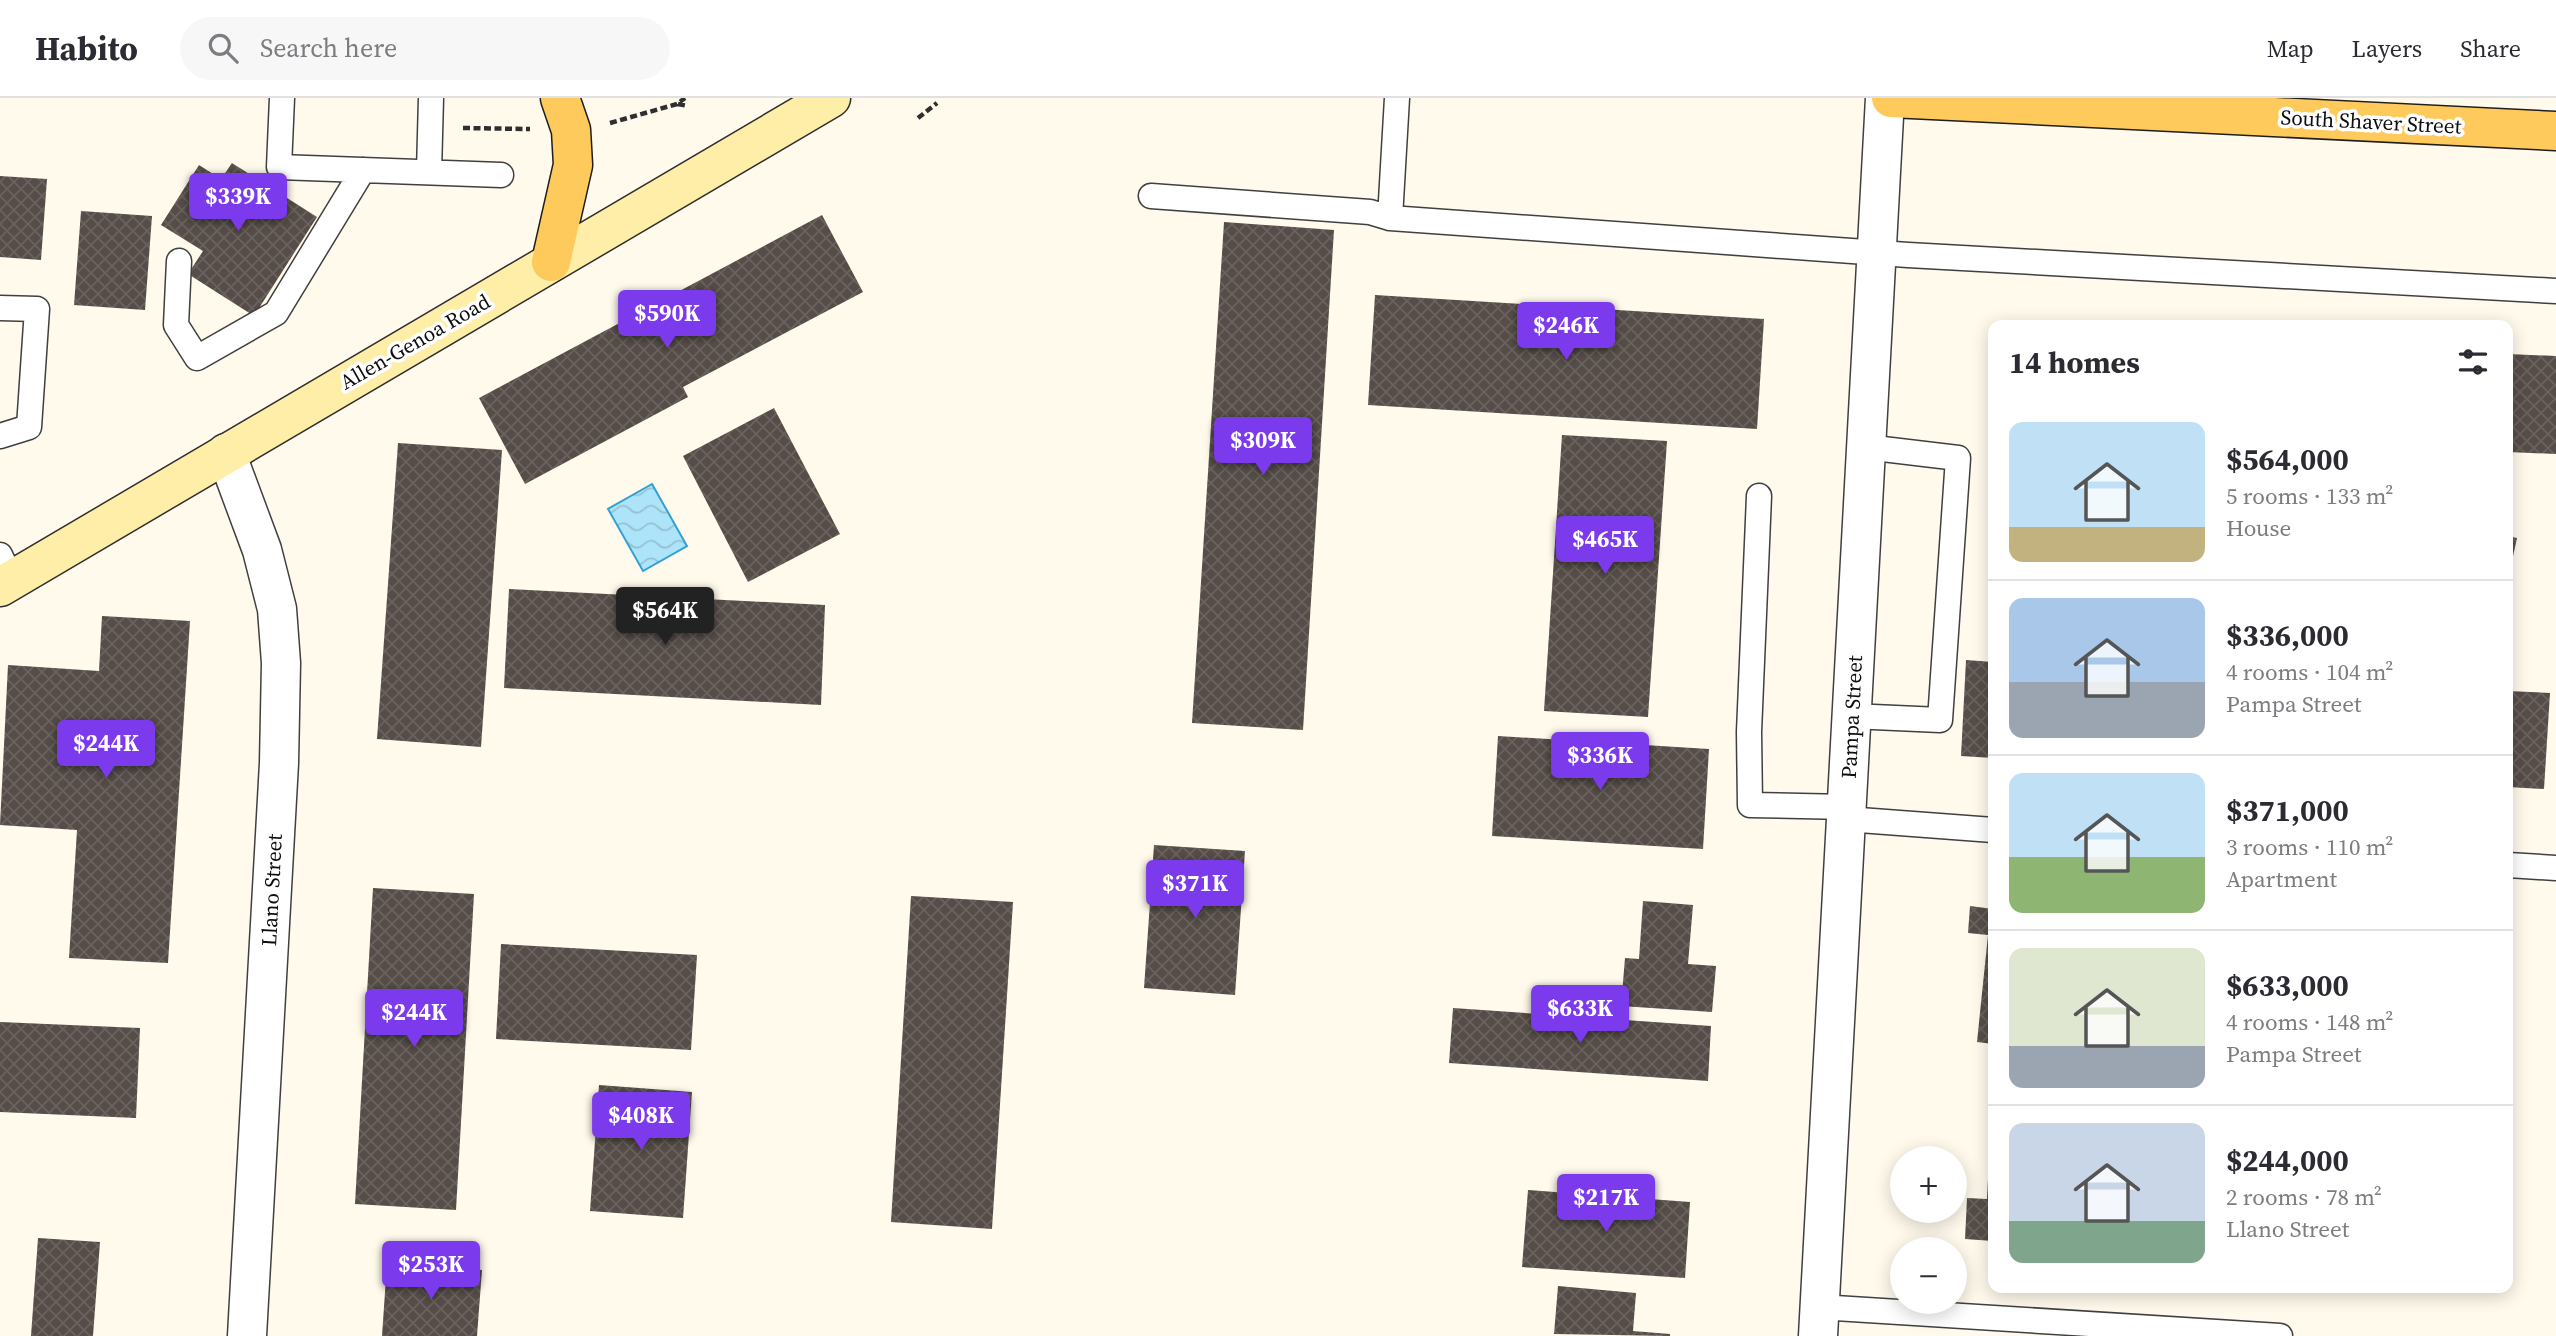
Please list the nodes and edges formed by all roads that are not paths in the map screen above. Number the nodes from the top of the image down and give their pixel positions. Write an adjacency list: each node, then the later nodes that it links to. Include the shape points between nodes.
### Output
1 (282, 98): 10 (lane, via 279,167)
2 (431, 98): 11 (lane)
3 (560, 98): 17 (main road, via 571,130 573,165)
4 (831, 98): 17 (main road, Allen-Genoa Road)
5 (1397, 98): 14 (lane)
6 (1885, 98): 15 (street, Pampa Street)
7 (1891, 98): 8 (main road, South Shaver Street)
8 (2324, 109): 9 (main road, South Shaver Street)
9 (2556, 131)
10 (363, 170): 11 (lane); 16 (lane, via 276,313 197,358 176,325)
11 (429, 172): 12 (lane)
12 (501, 175)
13 (1151, 196): 14 (lane, via 1370,212)
14 (1391, 218): 15 (lane)
15 (1877, 252): 18 (lane); 21 (street, Pampa Street)
16 (179, 261)
17 (551, 262): 22 (main road, Allen-Genoa Road)
18 (2556, 291)
19 (0, 308): 20 (lane, via 37,309 29,427)
20 (0, 436)
21 (1866, 447): 25 (street, Pampa Street); 25 (lane, via 1958,458 1940,720)
22 (226, 453): 24 (main road, Allen-Genoa Road); 31 (street, Llano Street, via 262,550 277,609 281,663)
23 (1759, 496): 26 (lane, via 1750,805)
24 (4, 574)
25 (1852, 716): 26 (street, Pampa Street)
26 (1847, 813): 27 (lane); 30 (street, Pampa Street)
27 (1988, 829)
28 (2513, 865): 29 (lane)
29 (2556, 868)
30 (1819, 1322): 32 (lane)
31 (247, 1336)
32 (2280, 1336)

